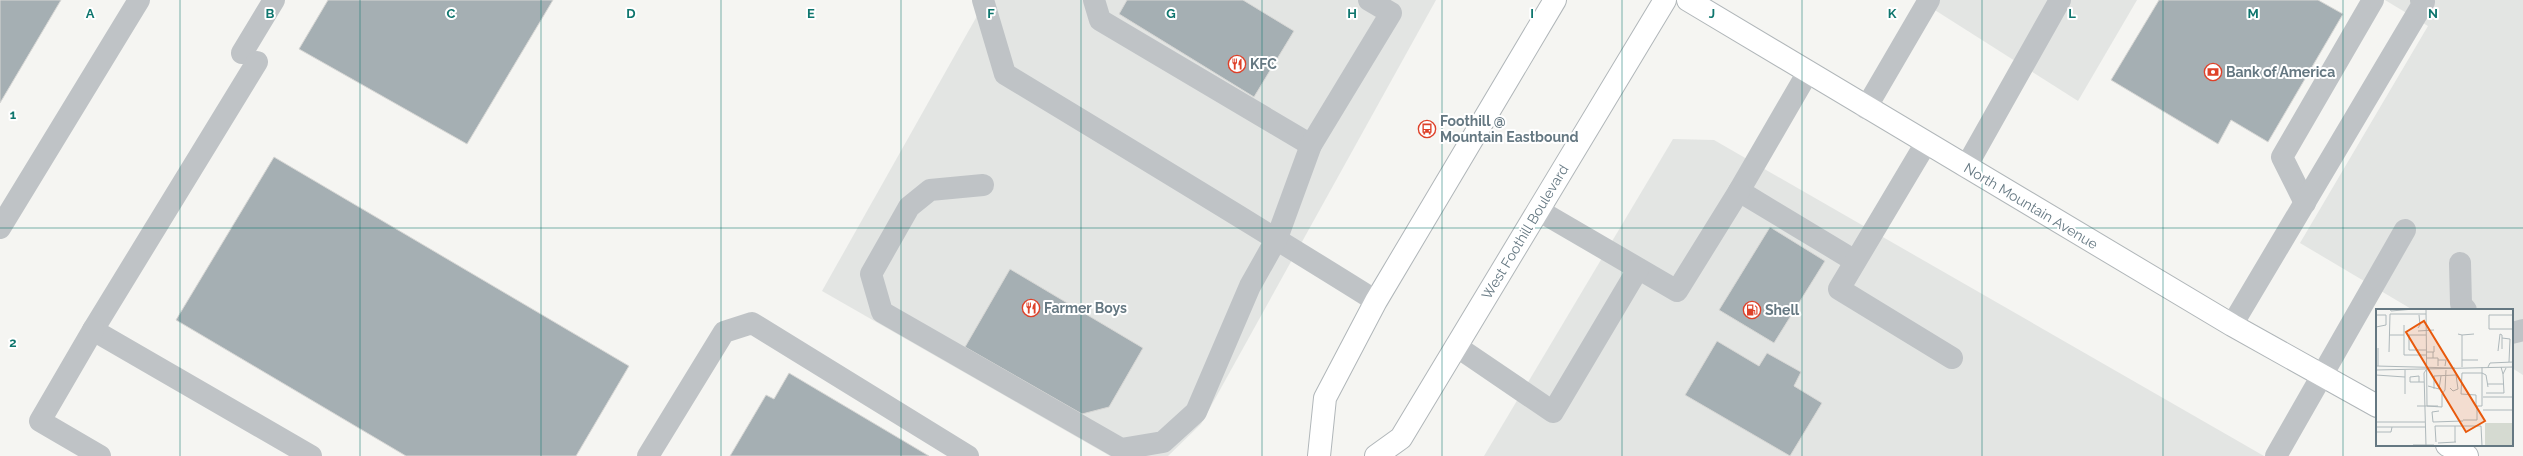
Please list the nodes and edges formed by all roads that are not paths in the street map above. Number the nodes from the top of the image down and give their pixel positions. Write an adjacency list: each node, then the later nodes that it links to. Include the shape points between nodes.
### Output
1 (139, 0): 22 (lane)
2 (274, 0): 31 (lane, via 250,57)
3 (984, 0): 24 (lane, via 1005,74 1183,184)
4 (1094, 0): 16 (lane, via 1100,20)
5 (1369, 0): 16 (lane, via 1391,13)
6 (1555, 0): 28 (main road)
7 (1664, 0): 21 (main road, West Foothill Boulevard)
8 (1688, 0): 13 (main road, North Mountain Avenue)
9 (1929, 0): 14 (lane)
10 (2060, 0): 17 (lane)
11 (2373, 0): 20 (lane, via 2282,157)
12 (2424, 1): 20 (lane)
13 (1808, 72): 14 (main road, North Mountain Avenue); 19 (lane)
14 (1866, 108): 15 (main road, North Mountain Avenue)
15 (1926, 143): 17 (main road, North Mountain Avenue); 25 (lane)
16 (1311, 145): 24 (lane)
17 (1966, 167): 30 (main road, North Mountain Avenue)
18 (983, 185): 24 (lane, via 930,190 909,207 871,274 882,312 1122,449 1163,442 1196,412 1250,286)
19 (1739, 191): 25 (lane); 27 (lane, via 1677,291)
20 (2305, 203): 30 (lane)
21 (1538, 210): 27 (lane); 34 (main road, West Foothill Boulevard)
22 (0, 228)
23 (2406, 230): 36 (lane)
24 (1277, 238): 28 (lane)
25 (1855, 261): 35 (lane, via 1839,289)
26 (2460, 263): 29 (lane, via 2461,304)
27 (1638, 269): 34 (lane, via 1553,412)
28 (1376, 301): 43 (main road, via 1325,398)
29 (2465, 309)
30 (2232, 325): 36 (main road, North Mountain Avenue)
31 (93, 330): 39 (lane, via 40,421); 40 (lane)
32 (2523, 330): 33 (lane)
33 (2513, 333)
34 (1456, 346): 44 (main road, West Foothill Boulevard, via 1400,438)
35 (1952, 358)
36 (2323, 376): 37 (main road, North Mountain Avenue); 45 (lane)
37 (2376, 405)
38 (2449, 446): 46 (main road)
39 (100, 456)
40 (310, 456)
41 (648, 456): 42 (lane, via 724,332 752,323)
42 (968, 456)
43 (1319, 456)
44 (1376, 456)
45 (2276, 456)
46 (2467, 456)

